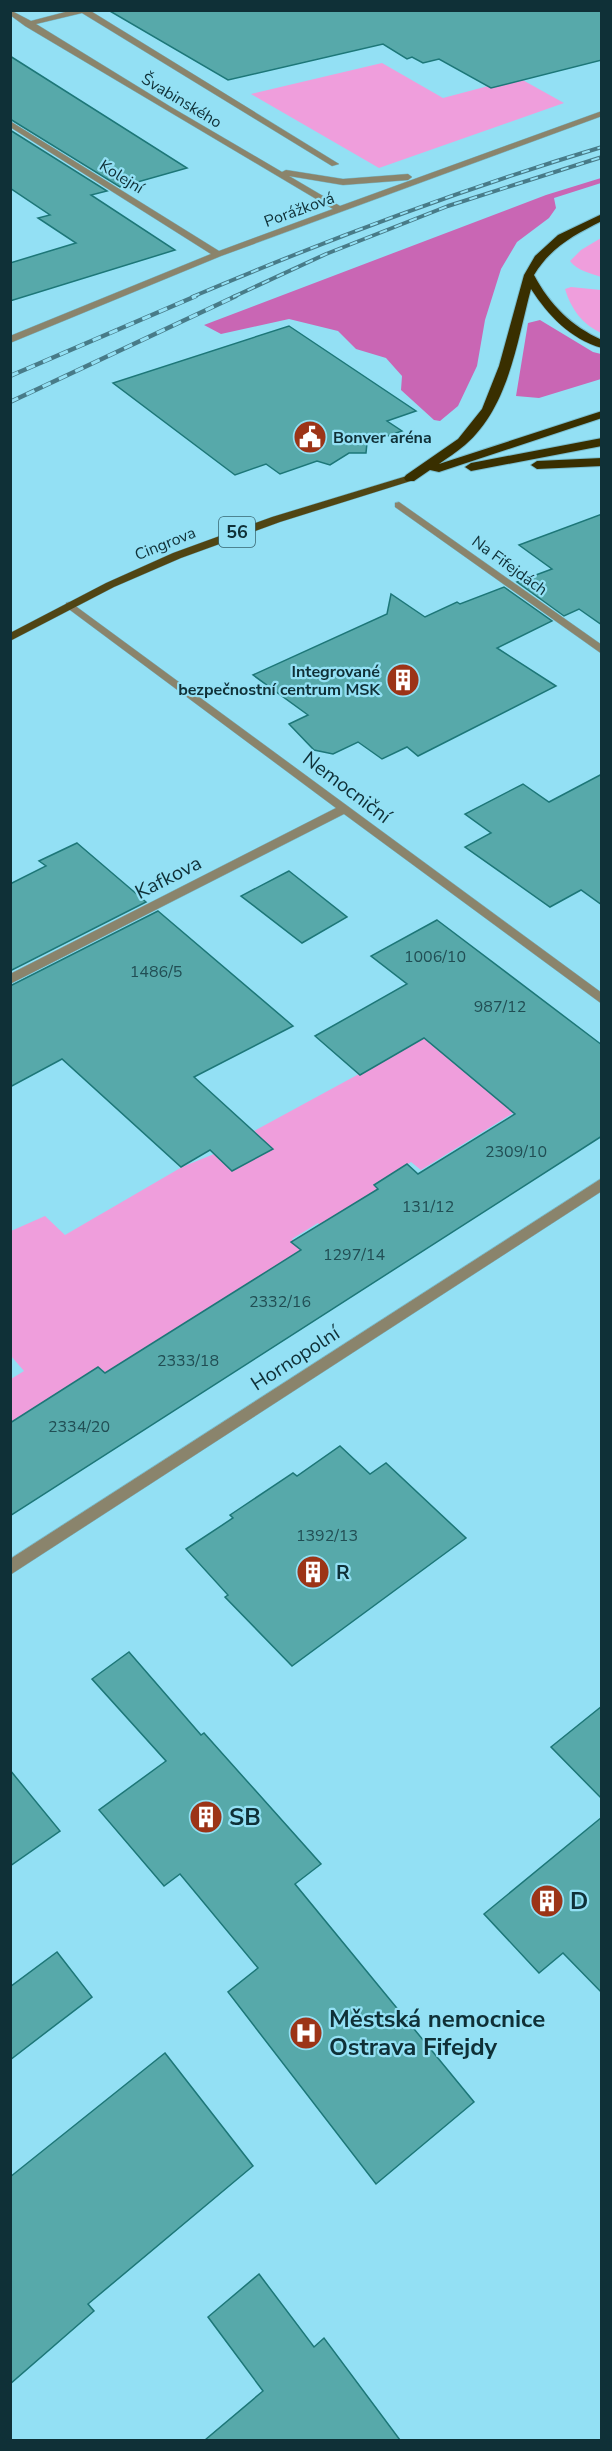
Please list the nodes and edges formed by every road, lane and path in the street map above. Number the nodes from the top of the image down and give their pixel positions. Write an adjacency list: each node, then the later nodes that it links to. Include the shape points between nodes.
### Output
1 (10, 11): 3 (street, Švabinského)
2 (83, 11): 3 (street); 6 (street, Švabinského)
3 (28, 24): 7 (street, Švabinského)
4 (602, 113): 8 (street, Porážková)
5 (10, 123): 11 (street, Kolejní)
6 (334, 164)
7 (270, 169): 8 (street, via 343,182); 9 (street, Švabinského)
8 (438, 172): 9 (street, Porážková)
9 (341, 210): 11 (street, Porážková)
10 (602, 217): 12 (highway, 56, via 553,244)
11 (218, 254): 13 (street, Porážková)
12 (529, 275): 14 (highway, via 555,316); 18 (highway, 56, via 505,366 488,410 462,442)
13 (10, 340)
14 (602, 345)
15 (602, 414): 18 (highway, 56)
16 (602, 442): 18 (highway, 56)
17 (602, 462): 18 (highway, 56)
18 (410, 478): 20 (main road, Cingrova / 56, via 286,514 215,540)
19 (399, 505): 22 (street, Na Fifejdách)
20 (70, 605): 21 (main road, Cingrova / 56); 23 (street, Nemocniční)
21 (10, 638)
22 (602, 651)
23 (344, 809): 24 (street, Kafkova); 25 (street, Nemocniční)
24 (10, 980)
25 (602, 1000)
26 (602, 1183): 27 (street, Hornopolní)
27 (10, 1568)

